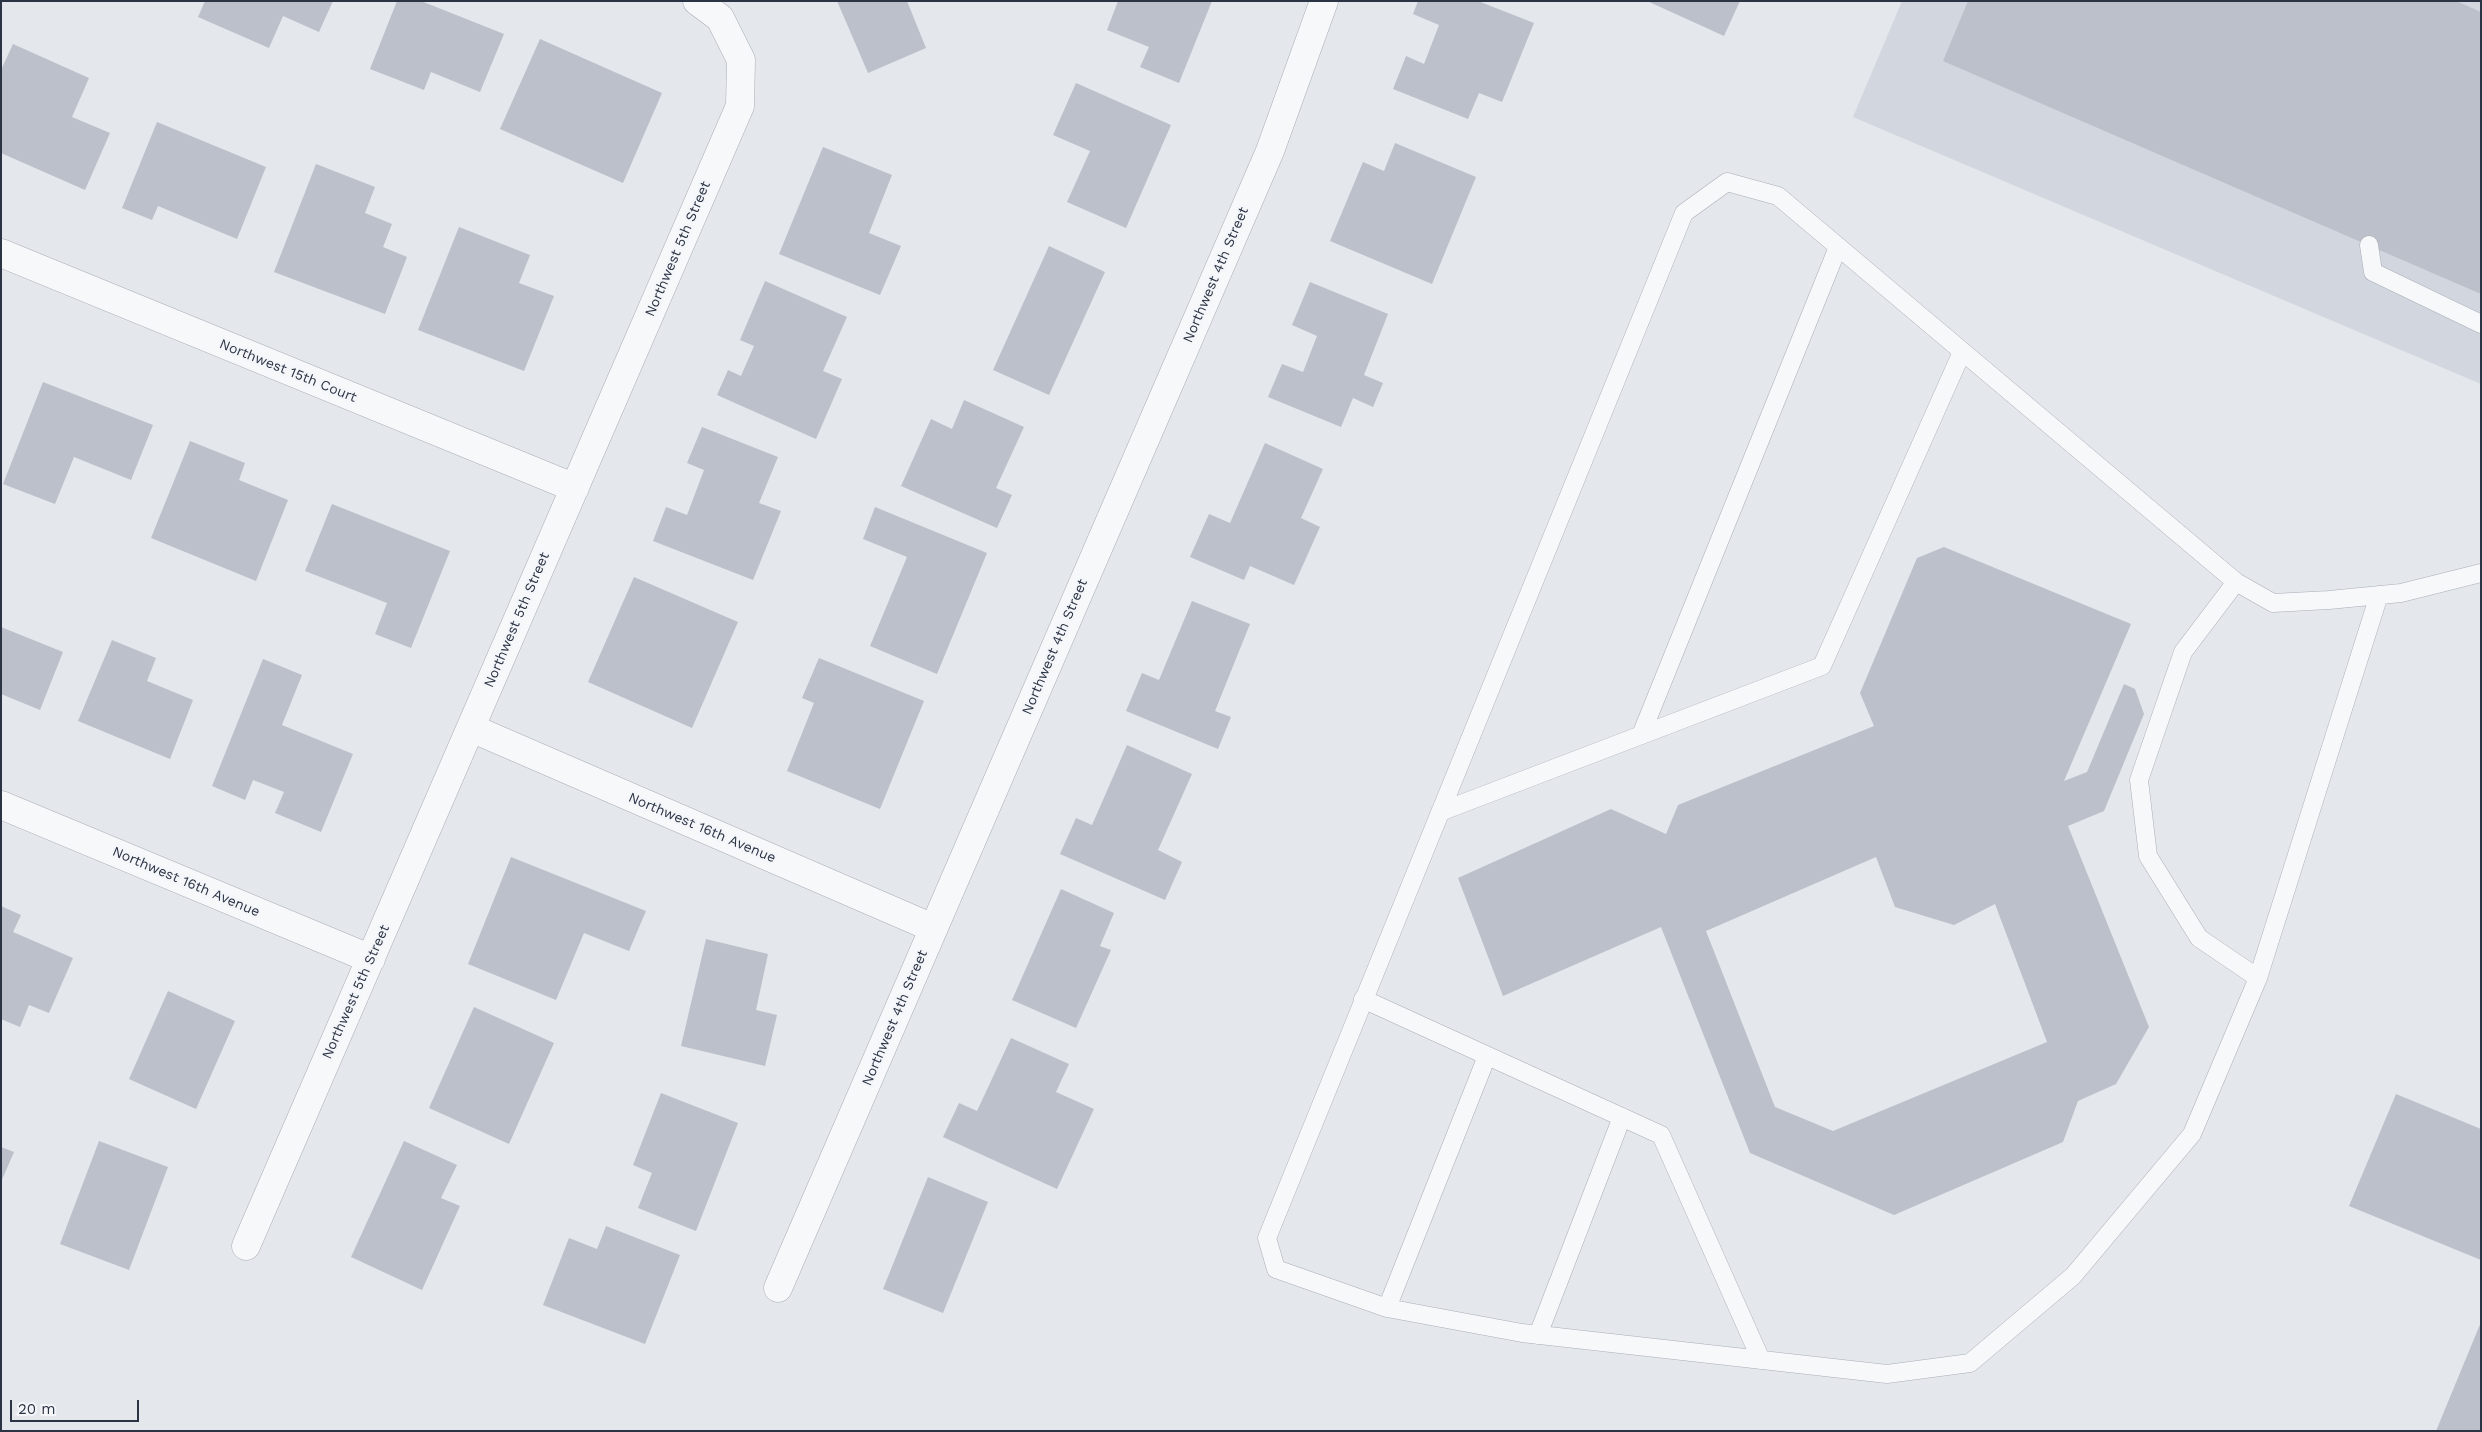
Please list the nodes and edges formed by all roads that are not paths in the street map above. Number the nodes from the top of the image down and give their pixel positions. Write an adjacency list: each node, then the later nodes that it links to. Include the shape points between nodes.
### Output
1 (696, 1): 8 (street, Northwest 5th Street, via 720,18 741,60 740,106)
2 (1324, 1): 16 (street, Northwest 4th Street, via 1266,160)
3 (2368, 245): 6 (lane, via 2373,272)
4 (1838, 247): 7 (lane); 13 (lane); 15 (lane, via 1778,196 1727,182 1684,213)
5 (1, 253): 8 (street, Northwest 15th Court)
6 (2481, 324)
7 (1962, 352): 10 (lane); 13 (lane, via 1822,666)
8 (575, 488): 12 (street, Northwest 5th Street)
9 (2481, 573): 11 (lane, via 2401,593)
10 (2236, 582): 11 (lane, via 2273,603); 18 (lane, via 2183,652 2139,780 2148,856 2199,938)
11 (2379, 595): 18 (lane)
12 (471, 728): 16 (street, Northwest 16th Avenue); 17 (street, Northwest 5th Street)
13 (1641, 735): 15 (lane)
14 (1, 805): 17 (street, Northwest 16th Avenue)
15 (1440, 812): 19 (lane)
16 (934, 928): 23 (street, Northwest 4th Street)
17 (371, 959): 22 (street, Northwest 5th Street)
18 (2258, 978): 26 (lane, via 2192,1134 2074,1276 1970,1363 1887,1374)
19 (1363, 999): 20 (lane); 24 (lane, via 1267,1238 1276,1270)
20 (1487, 1056): 21 (lane); 24 (lane)
21 (1622, 1117): 25 (lane); 26 (lane, via 1661,1135)
22 (246, 1246)
23 (778, 1288)
24 (1387, 1308): 25 (lane)
25 (1538, 1335): 26 (lane)
26 (1762, 1360)

